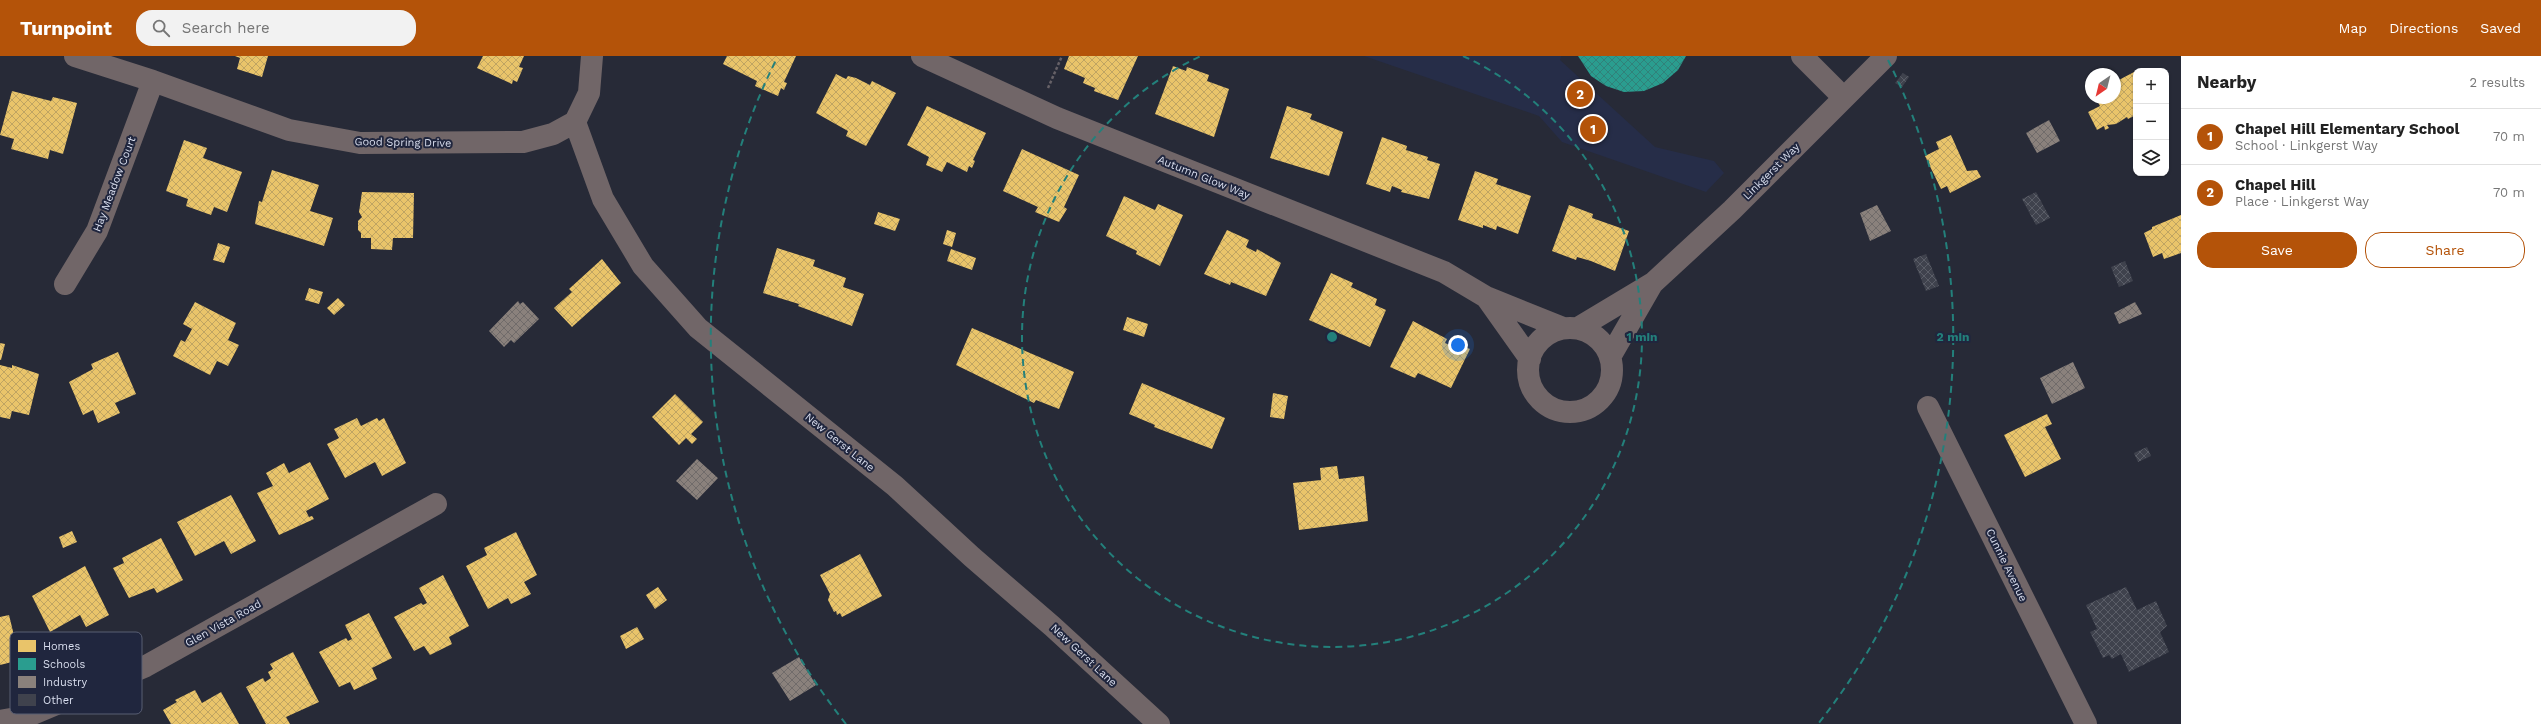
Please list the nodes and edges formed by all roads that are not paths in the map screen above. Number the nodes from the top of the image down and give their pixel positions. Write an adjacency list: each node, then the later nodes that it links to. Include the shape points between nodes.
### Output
1 (75, 56): 6 (street, Good Spring Drive)
2 (592, 56): 8 (street, via 589,93)
3 (922, 56): 11 (street, Autumn Glow Way, via 1057,118 1444,272)
4 (1802, 56): 7 (street)
5 (1886, 56): 7 (street, Linkgerst Way)
6 (153, 81): 8 (street, Good Spring Drive, via 289,130 360,143 523,142 553,134); 10 (street, Hay Meadow Court, via 97,231)
7 (1844, 98): 9 (street, Linkgerst Way, via 1732,210)
8 (574, 122): 20 (street, New Gerst Lane, via 603,199 643,266 698,328 895,486)
9 (1653, 283): 12 (street, Linkgerst Way); 13 (street, Linkgerst Way)
10 (65, 284)
11 (1486, 297): 12 (street, Autumn Glow Way); 14 (street, Autumn Glow Way)
12 (1570, 328): 13 (street, via 1598,338); 14 (street, via 1542,339)
13 (1610, 357): 14 (street, via 1612,370 1605,394 1585,409 1572,411 1559,410 1538,396 1531,385 1528,372)
14 (1530, 359)
15 (1928, 407): 21 (street, Cunnie Avenue)
16 (436, 504): 17 (street, Glen Vista Road)
17 (142, 668)
18 (33, 714): 19 (street, Glen Vista Road)
19 (0, 721)
20 (1159, 724)
21 (2086, 724)

